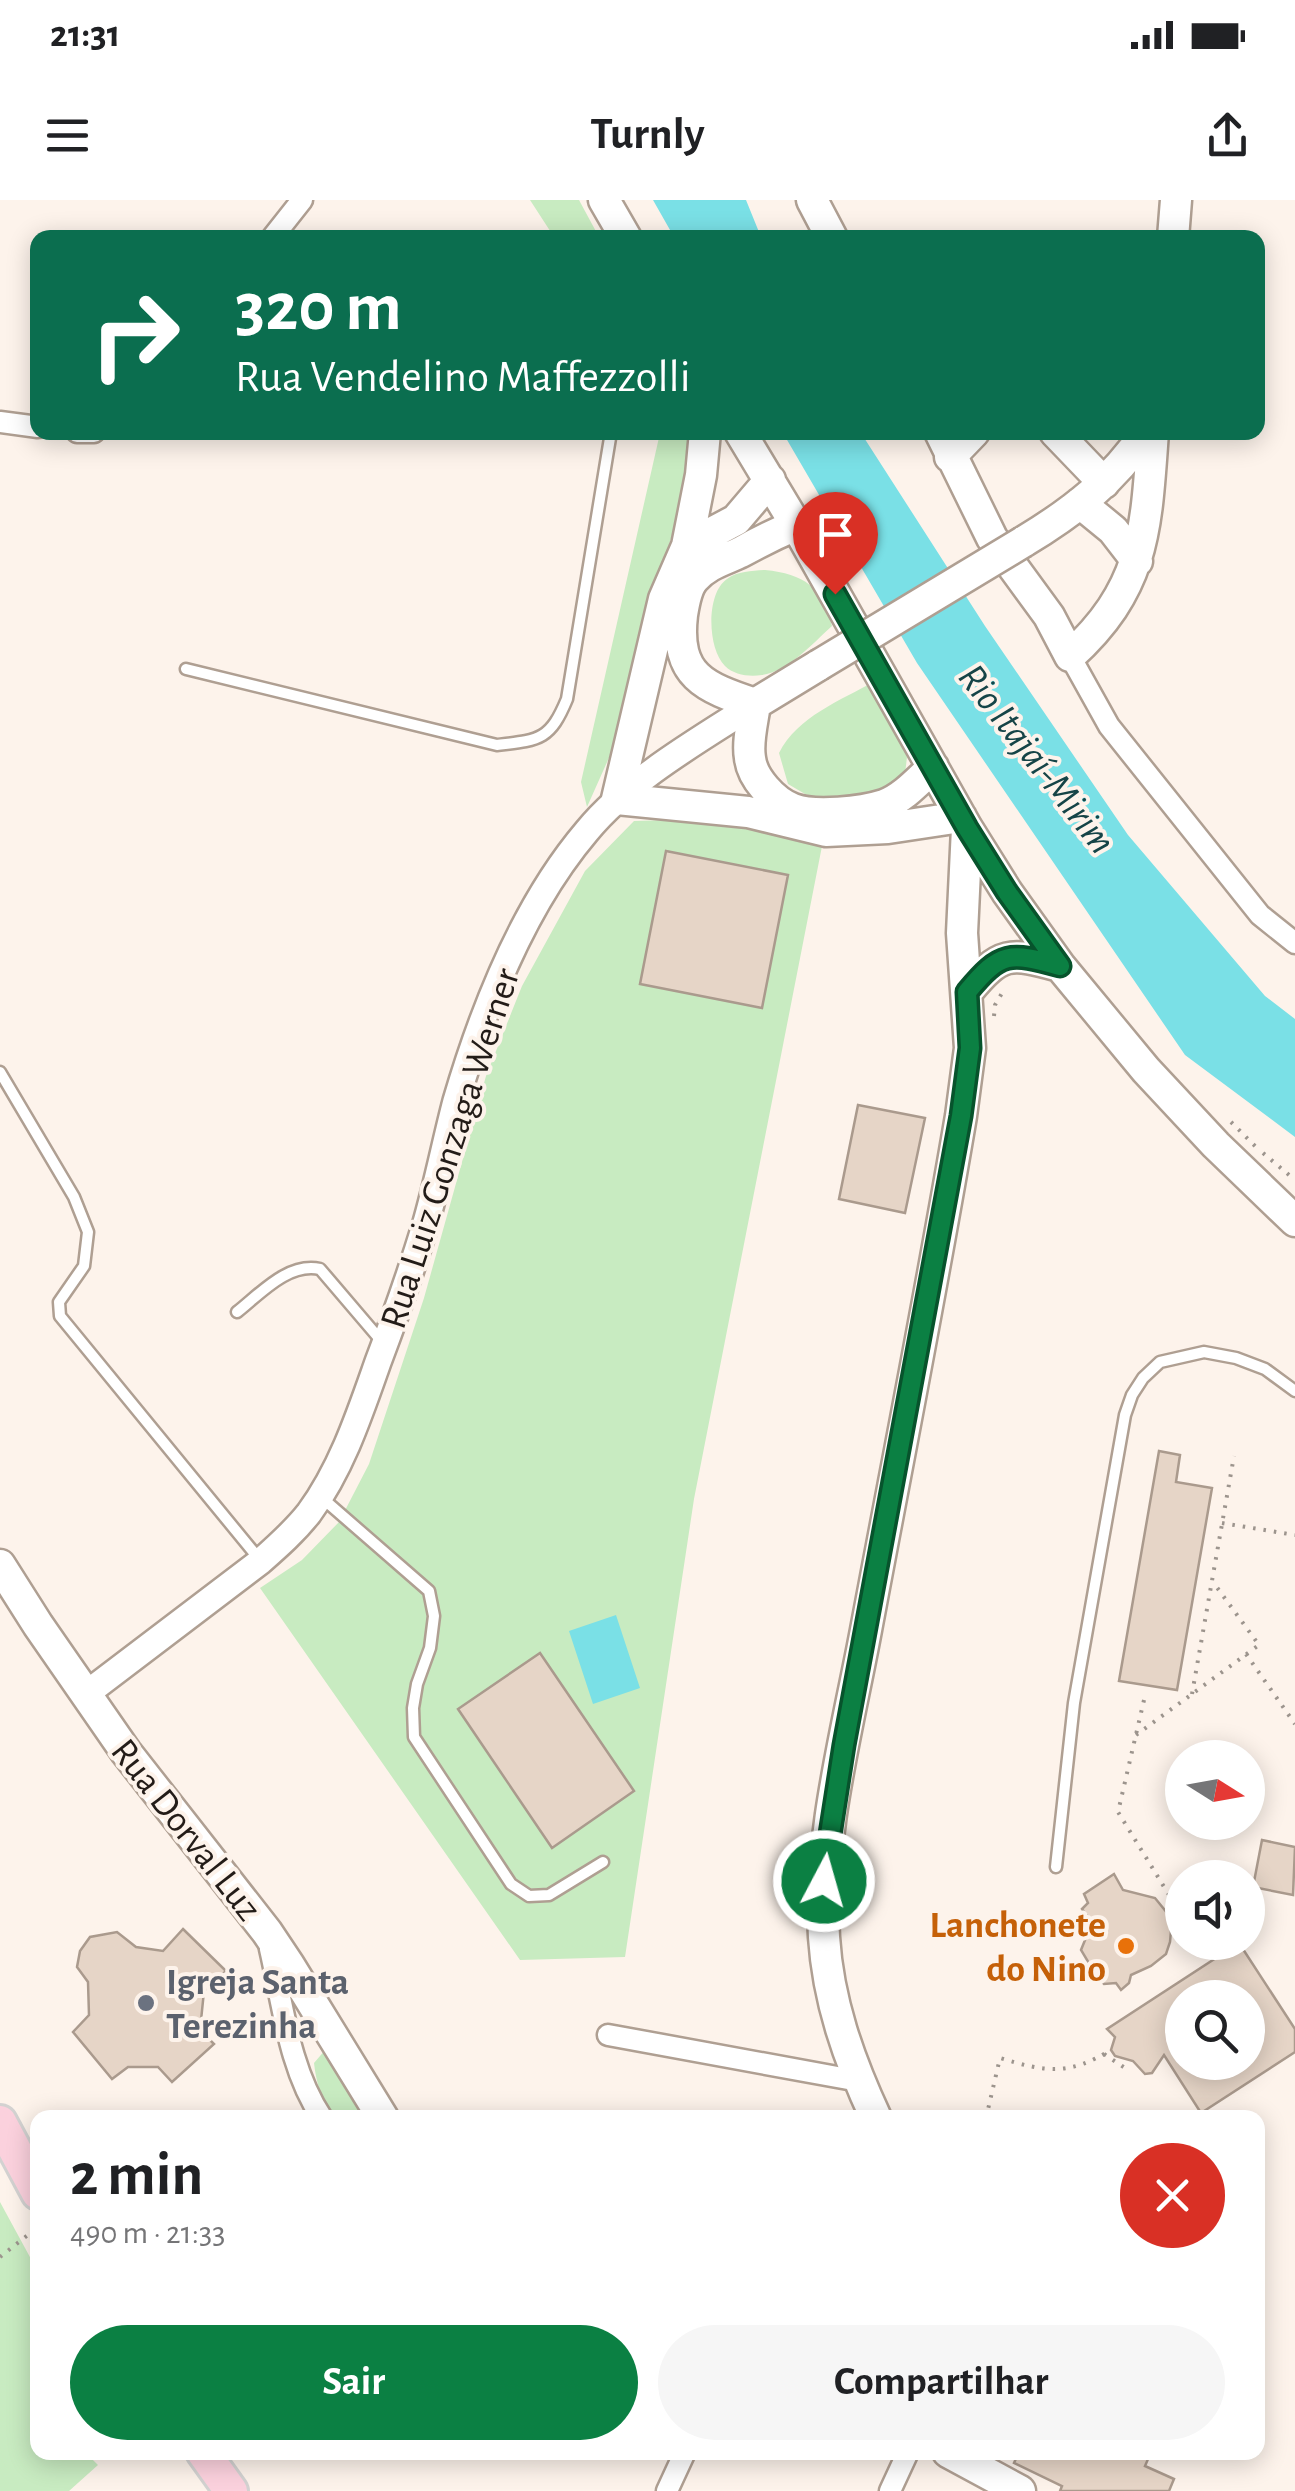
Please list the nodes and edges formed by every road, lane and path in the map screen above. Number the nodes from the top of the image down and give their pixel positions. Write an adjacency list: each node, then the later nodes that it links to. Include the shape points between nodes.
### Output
1 (302, 200): 5 (street)
2 (604, 200): 6 (main road)
3 (812, 200): 7 (main road)
4 (1176, 200): 8 (main road)
5 (278, 230)
6 (621, 230)
7 (828, 230)
8 (1174, 230)
9 (0, 422): 10 (street)
10 (30, 426)
11 (610, 440): 27 (lane, via 567,699 556,726 535,740 498,745)
12 (705, 440): 22 (main road)
13 (745, 440): 18 (main road)
14 (1063, 440): 19 (main road)
15 (1143, 440): 19 (main road, Rua Luiz Gonzaga Werner)
16 (1150, 440): 23 (main road, via 1148,509)
17 (945, 445): 24 (main road, via 992,538)
18 (770, 480): 21 (main road); 22 (main road, via 736,520)
19 (1104, 484): 20 (main road, Rua Luiz Gonzaga Werner)
20 (1080, 503): 23 (main road, via 1114,530); 28 (main road, Rua Luiz Gonzaga Werner, bridge)
21 (796, 525): 28 (main road, via 713,564 692,580 684,602 680,638 688,668 725,694); 29 (main road)
22 (687, 546): 30 (main road, via 664,599)
23 (1137, 561): 25 (main road)
24 (1049, 616): 25 (main road); 26 (main road)
25 (1107, 618): 26 (main road)
26 (1070, 656): 32 (street, via 1109,726 1260,915)
27 (186, 670)
28 (756, 704): 29 (main road, via 750,758 762,787 792,808 828,813 886,804); 30 (street, Rua Luiz Gonzaga Werner)
29 (933, 768): 31 (main road)
30 (617, 798): 31 (main road, via 748,812 826,831); 42 (street, Rua Luiz Gonzaga Werner, via 548,886 488,1006)
31 (964, 823): 33 (main road); 35 (main road)
32 (1295, 943)
33 (1060, 966): 35 (main road, via 1000,959); 40 (main road, via 1179,1106)
34 (1006, 986): 36 (path)
35 (967, 992): 66 (main road, via 970,1048 961,1116 826,1860 829,1977)
36 (993, 1024)
37 (0, 1072): 48 (lane, via 88,1232 84,1266 58,1302 60,1316)
38 (1221, 1112): 39 (path)
39 (1295, 1180)
40 (1295, 1221)
41 (236, 1312): 42 (lane, via 287,1274 306,1266 320,1269)
42 (385, 1345): 45 (street, Rua Luiz Gonzaga Werner)
43 (1295, 1391): 58 (lane, via 1266,1369 1204,1352 1160,1362 1132,1395 1074,1704)
44 (1234, 1456): 46 (path)
45 (320, 1496): 48 (street, Rua Luiz Gonzaga Werner); 57 (lane, via 430,1591 434,1616 413,1708 414,1737 511,1884 529,1896 549,1896)
46 (1222, 1523): 47 (path); 50 (path)
47 (1295, 1536)
48 (261, 1561): 52 (street, Rua Luiz Gonzaga Werner)
49 (0, 1564): 52 (main road, Rua Dorval Luz)
50 (1212, 1580): 51 (path, via 1259,1645); 53 (path)
51 (1246, 1654): 53 (path); 55 (path)
52 (86, 1694): 60 (main road, Rua Dorval Luz)
53 (1192, 1694): 56 (path)
54 (1144, 1700): 56 (path)
55 (1295, 1724)
56 (1136, 1735): 59 (path, via 1118,1812)
57 (603, 1862)
58 (1056, 1867)
59 (1165, 1888)
60 (266, 1932): 62 (main road, Rua Dorval Luz); 62 (street)
61 (608, 2035): 66 (street)
62 (313, 2044): 67 (street, via 304,2082); 68 (main road, Rua Dorval Luz)
63 (1111, 2050): 64 (path)
64 (1104, 2054): 65 (path); 70 (path, via 1081,2066 1038,2070 1000,2058)
65 (1125, 2068)
66 (859, 2081): 69 (main road)
67 (318, 2110)
68 (375, 2110)
69 (872, 2110)
70 (988, 2110)
71 (0, 2122): 72 (main road)
72 (30, 2179)
73 (30, 2233): 74 (path)
74 (0, 2257)
75 (210, 2460): 80 (main road)
76 (682, 2460): 81 (street)
77 (904, 2460): 82 (street)
78 (967, 2460): 79 (main road)
79 (1003, 2475)
80 (231, 2491)
81 (667, 2491)
82 (890, 2491)

